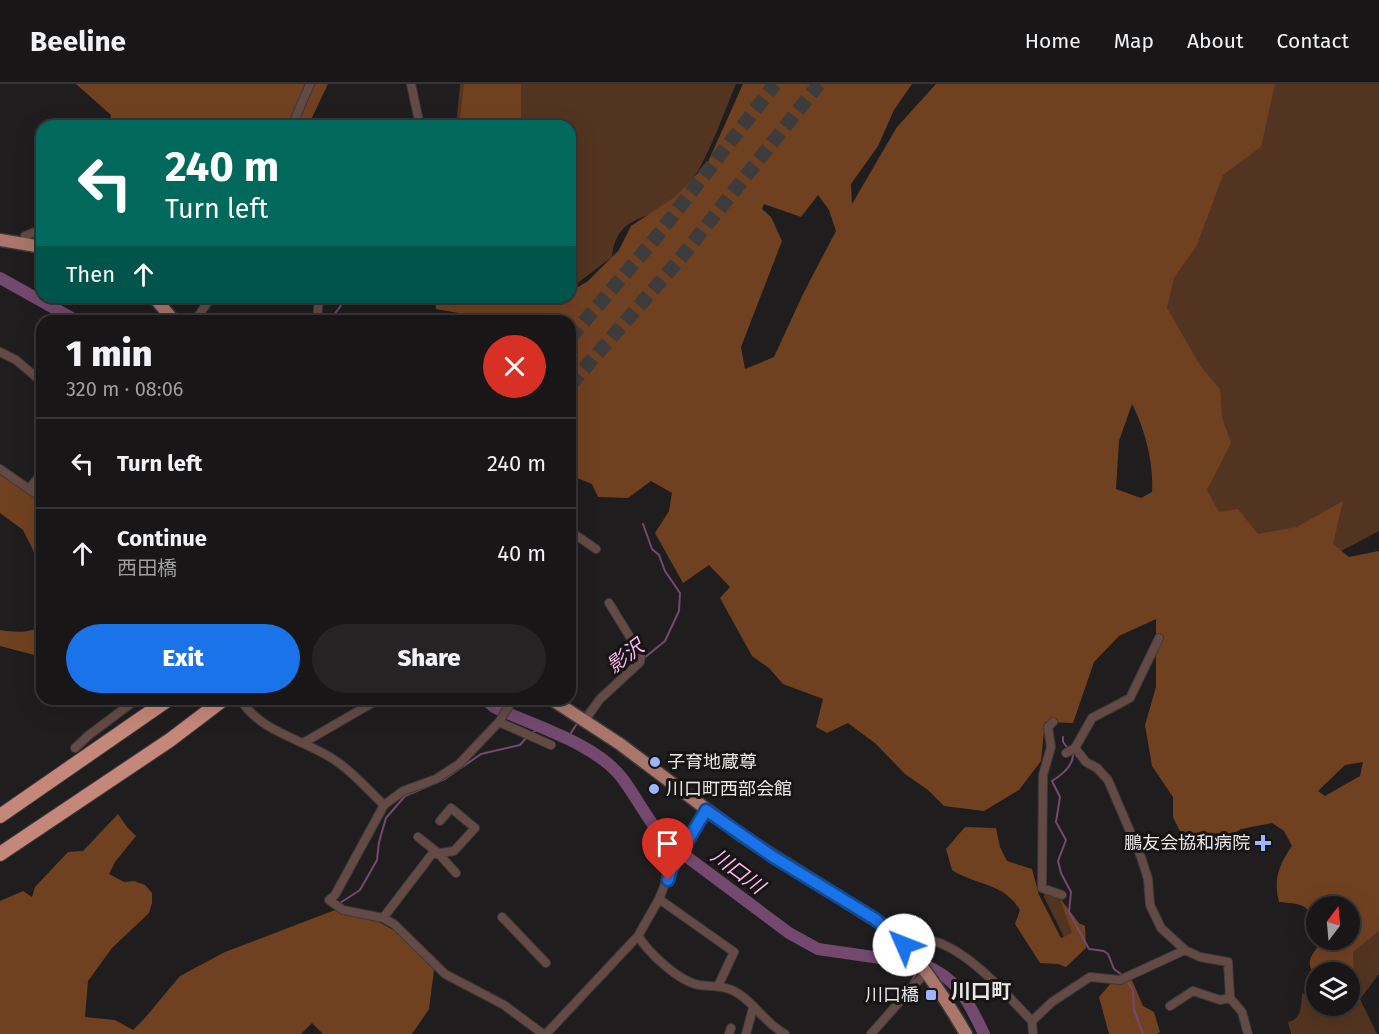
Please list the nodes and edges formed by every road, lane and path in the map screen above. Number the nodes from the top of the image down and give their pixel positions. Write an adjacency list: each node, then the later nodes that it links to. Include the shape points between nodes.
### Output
1 (309, 84): 3 (street)
2 (411, 84): 4 (street)
3 (294, 120)
4 (419, 120)
5 (36, 231): 7 (street, via 25,236)
6 (0, 240): 7 (main road)
7 (26, 245): 8 (main road)
8 (36, 246)
9 (159, 303): 10 (main road)
10 (169, 315)
11 (0, 352): 12 (street)
12 (36, 377)
13 (0, 469): 15 (street)
14 (36, 480): 15 (street)
15 (29, 489): 16 (street)
16 (36, 494)
17 (576, 535): 18 (street)
18 (596, 549)
19 (609, 603): 28 (street, via 640,658)
20 (1159, 638): 34 (street, via 1130,698 1092,718)
21 (129, 705): 33 (street)
22 (160, 705): 38 (highway)
23 (216, 705): 42 (highway)
24 (246, 705): 31 (street, via 271,728)
25 (369, 705): 31 (street)
26 (510, 705): 29 (street)
27 (561, 705): 28 (main road)
28 (582, 718): 37 (main road)
29 (500, 721): 32 (street); 36 (street, via 459,764 436,779 403,790)
30 (1053, 722): 44 (street, via 1048,727 1051,747 1043,775 1042,888)
31 (303, 743): 36 (street, via 337,761)
32 (551, 745)
33 (75, 748)
34 (1075, 748): 35 (street); 50 (street, via 1108,780 1141,856 1153,916)
35 (1066, 753)
36 (384, 805): 47 (street, via 329,900 343,910)
37 (706, 810): 45 (street); 49 (main road, via 772,856 870,915)
38 (0, 816)
39 (440, 821): 41 (street, via 451,808 475,828 454,851)
40 (418, 837): 41 (street)
41 (438, 853): 43 (street); 47 (street, via 432,854)
42 (0, 854)
43 (456, 873)
44 (1062, 895)
45 (658, 899): 48 (street); 53 (street, via 734,952)
46 (502, 917): 51 (street)
47 (383, 918): 59 (street, via 445,974 504,1005)
48 (638, 936): 53 (street, via 647,950 687,981); 59 (street)
49 (902, 943): 52 (main road); 57 (street, via 907,938 932,940 978,966)
50 (1185, 950): 54 (street, via 1228,962); 57 (street, via 1123,979 1090,977 1052,1002)
51 (546, 963)
52 (925, 973): 61 (street); 62 (main road)
53 (717, 986): 56 (street, via 739,993)
54 (1230, 998): 55 (street, via 1220,1000 1193,991); 64 (street, via 1242,1012)
55 (1170, 1006)
56 (753, 1008): 58 (street); 60 (street)
57 (1032, 1021): 63 (street)
58 (780, 1033)
59 (544, 1034)
60 (746, 1034)
61 (871, 1034)
62 (966, 1034)
63 (1034, 1034)
64 (1248, 1034)

